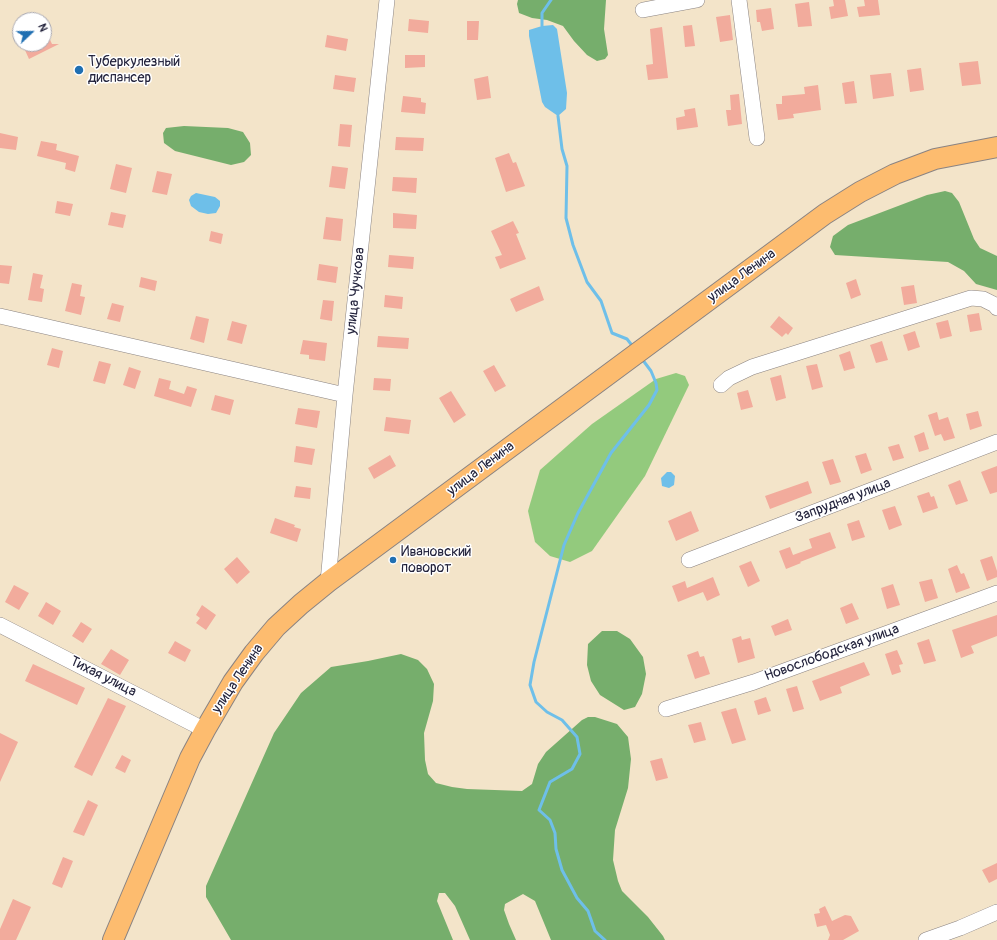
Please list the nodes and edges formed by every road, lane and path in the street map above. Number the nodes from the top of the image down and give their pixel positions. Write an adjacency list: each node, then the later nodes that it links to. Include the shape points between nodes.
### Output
1 (387, 0): 10 (street, улица Чучкова)
2 (697, 0): 4 (street)
3 (739, 0): 5 (street)
4 (643, 10)
5 (756, 138)
6 (997, 147): 13 (main road, улица Ленина, via 922,164 895,174 848,199)
7 (997, 308): 9 (street, via 983,299 971,298 752,367)
8 (0, 316): 10 (street)
9 (721, 385)
10 (345, 395): 13 (street, улица Чучкова)
11 (997, 442): 12 (street, Запрудная улица)
12 (689, 560)
13 (328, 582): 17 (main road, улица Ленина, via 276,627 254,653 233,682)
14 (997, 593): 16 (street, Новослободская улица, via 754,682)
15 (0, 625): 17 (street, Тихая улица)
16 (666, 709)
17 (205, 730): 19 (main road, улица Ленина, via 190,758)
18 (997, 912): 20 (street)
19 (113, 940)
20 (926, 940)

